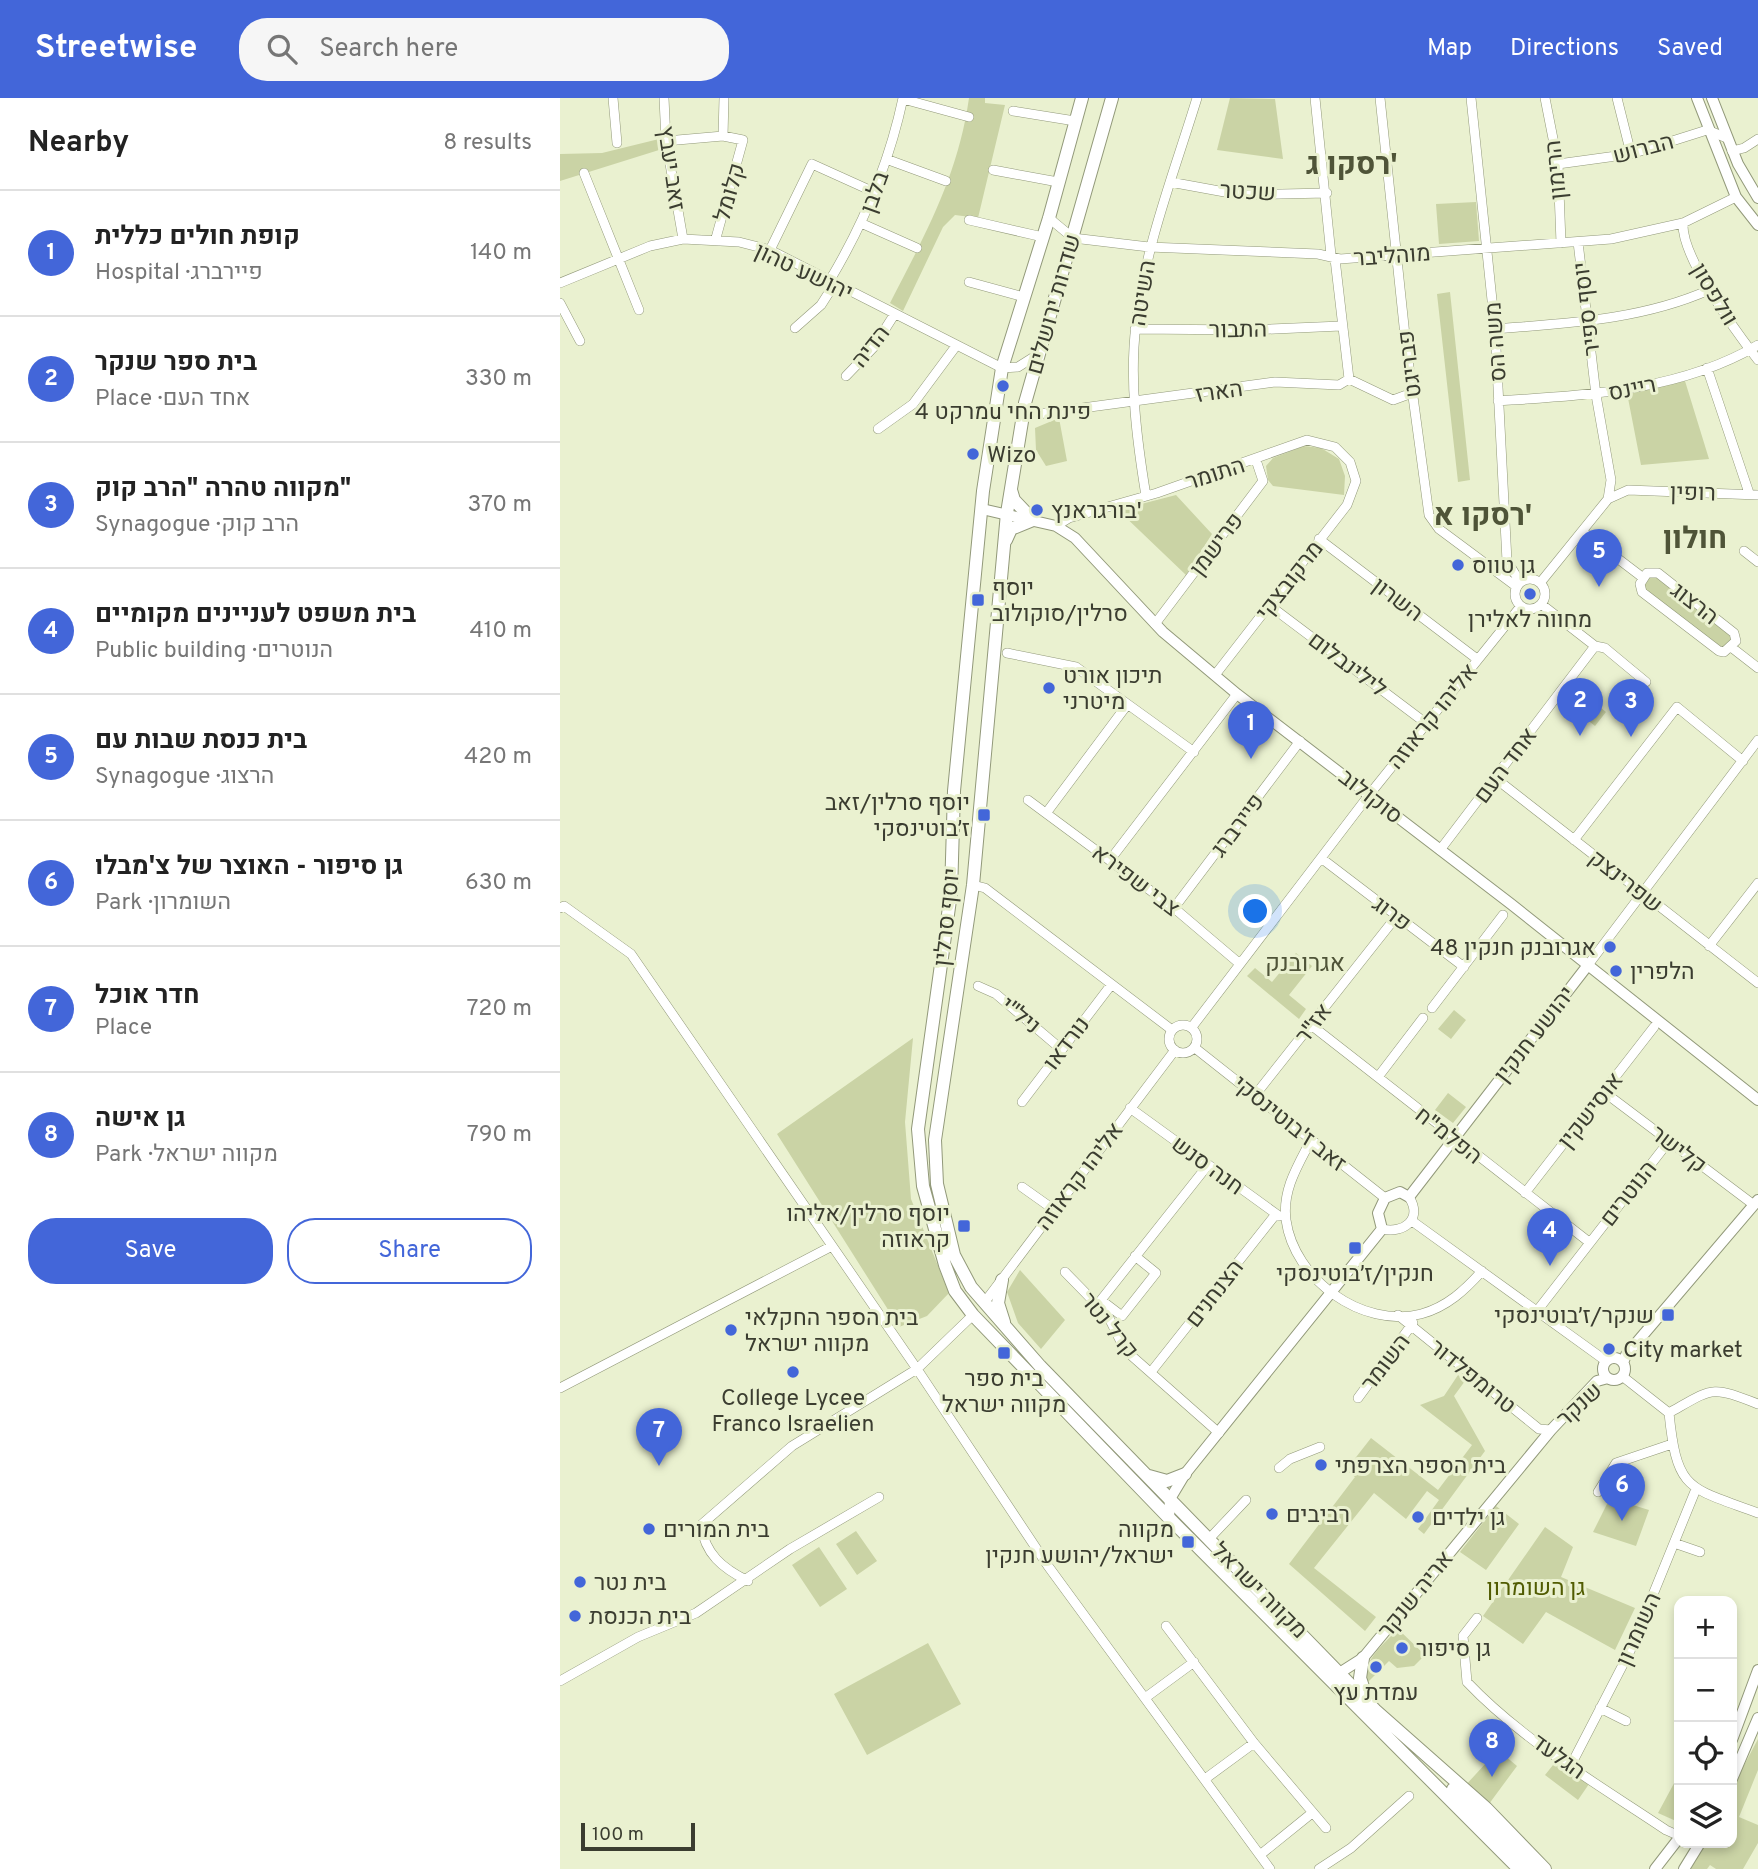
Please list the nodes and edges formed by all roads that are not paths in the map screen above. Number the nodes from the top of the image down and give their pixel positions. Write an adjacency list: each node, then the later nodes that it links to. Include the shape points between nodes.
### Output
1 (613, 98): 23 (street)
2 (664, 98): 22 (street, זאב יעבץ)
3 (724, 98): 19 (street)
4 (903, 98): 16 (street); 26 (street, בלבן)
5 (1082, 98): 17 (main road, שדרות ירושלים)
6 (1112, 98): 43 (main road, שדרות ירושלים)
7 (1197, 98): 32 (street, השיטה)
8 (1315, 98): 34 (street)
9 (1380, 98): 52 (street, פבריגט)
10 (1471, 98): 49 (street, משה הס)
11 (1545, 98): 27 (street, הרימון)
12 (1617, 98): 25 (street)
13 (1696, 98): 18 (street)
14 (1712, 98): 20 (street)
15 (1013, 111): 17 (street)
16 (969, 117)
17 (1075, 121): 31 (main road, שדרות ירושלים)
18 (1707, 130): 20 (street); 25 (street, הברוש); 35 (street)
19 (723, 136): 22 (street, קלומל); 44 (street, קלומל, via 743,140)
20 (1727, 138): 24 (street)
21 (1758, 139): 24 (street)
22 (666, 141): 45 (street, זאב יעבץ)
23 (617, 144)
24 (1732, 150): 36 (street)
25 (1631, 154): 27 (street, הברוש)
26 (886, 159): 30 (street); 33 (street, בלבן)
27 (1558, 164): 46 (street, הרימון)
28 (993, 170): 31 (street)
29 (584, 173): 53 (street)
30 (946, 181)
31 (1058, 182): 37 (main road, שדרות ירושלים)
32 (1170, 183): 34 (street, שכטר, via 1241,195); 48 (street, השיטה)
33 (874, 192): 40 (street, בלבן); 51 (street, via 812,164)
34 (1327, 193): 54 (street)
35 (1736, 197): 39 (street, מוהליבר); 41 (street)
36 (1758, 198)
37 (1049, 218): 42 (main road, שדרות ירושלים); 43 (street)
38 (969, 220): 42 (street)
39 (1683, 223): 47 (street, מוהליבר); 58 (street, וולפסון, via 1685,239)
40 (863, 224): 50 (street); 55 (street, בלבן)
41 (1758, 225)
42 (1043, 236): 59 (main road, שדרות ירושלים)
43 (1073, 237): 48 (street, מוהליבר); 71 (main road, שדרות ירושלים)
44 (716, 238): 45 (street, יהושע טהון); 51 (street, יהושע טהון)
45 (683, 239): 53 (street, יהושע טהון)
46 (1561, 243): 47 (street, מוהליבר); 49 (street, מוהליבר)
47 (1578, 243): 63 (street, יוסף ספיר)
48 (1149, 247): 54 (street, מוהליבר); 66 (street, השיטה)
49 (1488, 247): 52 (street, מוהליבר); 67 (street, משה הס)
50 (917, 248)
51 (770, 250): 55 (street, יהושע טהון)
52 (1396, 256): 54 (street, מוהליבר); 77 (street, פבריגט)
53 (617, 257): 57 (street, יהושע טהון); 61 (street)
54 (1333, 257): 64 (street)
55 (833, 282): 62 (street, יהושע טהון); 65 (street, בלבן, via 821,304)
56 (969, 282): 59 (street)
57 (560, 283)
58 (1709, 290): 63 (street, via 1652,311); 70 (street, וולפסון)
59 (1024, 297): 73 (main road, שדרות ירושלים)
60 (560, 303): 68 (street)
61 (639, 310)
62 (894, 315): 69 (street, יהושע טהון); 75 (street, הדיה, via 873,348)
63 (1588, 321): 67 (street); 78 (street, יוסף ספיר)
64 (1342, 326): 66 (street, התבור); 76 (street)
65 (795, 328)
66 (1135, 329): 81 (street, השיטה)
67 (1495, 329): 79 (street, משה הס)
68 (580, 341)
69 (956, 346): 73 (street, יהושע טהון); 82 (street, via 913,404)
70 (1754, 348): 72 (street, וולפסון); 74 (street, ריינס)
71 (1037, 355): 73 (street, via 1018,367); 80 (main road, שדרות ירושלים)
72 (1758, 360)
73 (1002, 368): 91 (main road, שדרות ירושלים)
74 (1707, 368): 78 (street, ריינס, via 1688,377); 88 (street)
75 (846, 376)
76 (1349, 379): 77 (street, via 1393,400); 81 (street, הארז, via 1339,385 1275,382)
77 (1412, 393): 101 (street, פבריגט, via 1429,515 1439,529)
78 (1596, 395): 79 (street, ריינס); 84 (street, יוסף ספיר)
79 (1498, 401): 99 (street, משה הס)
80 (1025, 403): 81 (street, הארז, via 1038,414); 86 (main road, שדרות ירושלים)
81 (1136, 403): 89 (street, השיטה)
82 (878, 429)
83 (1256, 460): 85 (street, התומר, via 1307,440 1335,447 1350,462); 89 (street, התומר); 108 (street, פרישמן, via 1263,481)
84 (1611, 480): 87 (street, רופין); 90 (street, יוסף ספיר)
85 (1356, 481): 96 (street, מרקובצקי, via 1348,505)
86 (1011, 488): 92 (main road, שדרות ירושלים); 93 (main road, via 1014,500)
87 (1628, 490): 88 (street, רופין); 90 (street, רופין)
88 (1753, 494)
89 (1146, 496): 94 (street, התומר)
90 (1608, 499): 95 (street)
91 (982, 509): 92 (street, סוקולוב); 135 (main road, יוסף סרלין, via 954,791)
92 (1007, 513): 93 (street, סוקולוב); 97 (main road, יוסף סרלין)
93 (1032, 520): 94 (street, סוקולוב); 97 (main road, via 1011,529)
94 (1056, 526): 108 (street, סוקולוב, via 1111,573)
95 (1583, 532): 102 (street, הרצוג); 103 (street)
96 (1319, 540): 106 (street, מרקובצקי); 112 (street, השרון)
97 (1003, 547): 134 (main road, יוסף סרלין, via 975,864)
98 (1744, 551): 100 (street)
99 (1507, 561): 101 (street, via 1504,570); 104 (street, משה הס)
100 (1758, 562)
101 (1496, 572): 104 (street, פבריגט)
102 (1642, 577): 110 (street, הרצוג, via 1642,592 1653,601 1719,651); 110 (street, הרצוג, via 1658,573 1734,633)
103 (1540, 583): 104 (street, via 1528,579); 105 (street, via 1545,596)
104 (1519, 585): 107 (street, via 1516,597)
105 (1541, 604): 107 (street); 109 (street)
106 (1269, 605): 114 (street, מרקובצקי); 118 (street, לילינבלום)
107 (1521, 606): 112 (street, אליהו קראוזה)
108 (1154, 624): 114 (street, סוקולוב)
109 (1595, 646): 115 (street, via 1605,648); 125 (street, אחד העם)
110 (1731, 647): 113 (street, הרצוג)
111 (1007, 653): 117 (street, via 1076,667)
112 (1477, 659): 118 (street, אליהו קראוזה)
113 (1758, 668)
114 (1215, 675): 116 (street, סוקולוב)
115 (1646, 682)
116 (1237, 694): 120 (street, סוקולוב); 122 (street)
117 (1127, 705): 122 (street); 128 (street)
118 (1427, 724): 126 (street, אליהו קראוזה)
119 (1758, 740): 123 (street, יהושע חנקין)
120 (1300, 741): 126 (street, סוקולוב); 138 (street, פיירברג)
121 (1758, 748): 124 (street, יהושע חנקין)
122 (1194, 752): 132 (street)
123 (1743, 761): 124 (street, יהושע חנקין); 129 (street, via 1676,707)
124 (1737, 772): 136 (street, יהושע חנקין)
125 (1495, 778): 129 (street, שפרינצק); 130 (street, אחד העם)
126 (1369, 795): 130 (street, סוקולוב); 131 (street, אליהו קראוזה)
127 (1028, 800): 128 (street, צבי שפירא)
128 (1047, 812): 132 (street, צבי שפירא)
129 (1574, 840): 136 (street, שפרינצק)
130 (1440, 850): 143 (street, סוקולוב)
131 (1321, 858): 140 (street, פרוג); 142 (street, אליהו קראוזה)
132 (1110, 860): 138 (street, צבי שפירא)
133 (1758, 883): 141 (street)
134 (979, 886): 135 (main road); 146 (street); 184 (main road, יוסף סרלין, via 935,1140 937,1184 954,1255)
135 (951, 893): 187 (main road, יוסף סרלין, via 918,1129 923,1186 945,1265)
136 (1642, 894): 141 (street, שפרינצק); 143 (street, יהושע חנקין)
137 (560, 908): 178 (street, via 565,906 631,954)
138 (1174, 908): 142 (street, צבי שפירא)
139 (1503, 915): 144 (street)
140 (1396, 918): 144 (street, פרוג); 150 (street, אז"ר)
141 (1709, 946): 145 (street, שפרינצק)
142 (1240, 964): 151 (street, אליהו קראוזה)
143 (1588, 965): 160 (street, סוקולוב); 163 (street, יהושע חנקין)
144 (1464, 967): 148 (street)
145 (1758, 983)
146 (1111, 985): 153 (street); 155 (street, נורדאו)
147 (978, 986): 155 (street, ניל"י, via 996,994)
148 (1432, 1008)
149 (1423, 1018): 157 (street)
150 (1311, 1025): 157 (street, הפלמ"ח); 159 (street, אז"ר)
151 (1192, 1027): 153 (street, via 1184,1024); 154 (street, via 1198,1039)
152 (1654, 1027): 158 (street, אוסישקין)
153 (1172, 1030): 156 (street, via 1169,1039)
154 (1195, 1048): 156 (street, via 1183,1053); 159 (street, זאב ז'בוטינסקי)
155 (1061, 1049): 161 (street, נורדאו)
156 (1175, 1050): 162 (street, אליהו קראוזה)
157 (1378, 1077): 163 (street, הפלמ"ח)
158 (1604, 1092): 165 (street, קלישר); 168 (street, אוסישקין)
159 (1256, 1094): 164 (street, זאב ז'בוטינסקי)
160 (1758, 1100)
161 (1022, 1102)
162 (1130, 1108): 166 (street, חנה סנש); 172 (street, אליהו קראוזה)
163 (1453, 1139): 168 (street, הפלמ"ח); 169 (street, יהושע חנקין)
164 (1311, 1140): 170 (street, זאב ז'בוטינסקי); 174 (street, via 1289,1183)
165 (1669, 1141): 171 (street, קלישר); 177 (street, הנוטרים)
166 (1208, 1166): 173 (street, חנה סנש); 179 (street)
167 (1022, 1187): 172 (street)
168 (1525, 1192): 177 (street, הפלמ"ח)
169 (1409, 1197): 170 (street, via 1400,1192); 175 (street, via 1415,1210)
170 (1385, 1198): 176 (street, via 1378,1213)
171 (1756, 1202): 192 (street)
172 (1053, 1209): 182 (street, אליהו קראוזה)
173 (1276, 1214): 174 (street, חנה סנש); 194 (street, הצנחנים)
174 (1286, 1221): 183 (street, via 1298,1256)
175 (1412, 1221): 176 (street, via 1402,1229); 180 (street)
176 (1382, 1229): 183 (street)
177 (1590, 1242): 185 (street, הנוטרים)
178 (832, 1246): 193 (street); 197 (street)
179 (1135, 1256): 179 (street, via 1101,1300 1122,1316 1156,1273)
180 (1482, 1271): 185 (street); 186 (street, via 1453,1299)
181 (1065, 1272): 194 (street, קרל נטר, via 1108,1316 1125,1350)
182 (1002, 1280): 184 (street, אליהו קראוזה); 190 (main road, via 998,1303)
183 (1329, 1294): 188 (street, via 1366,1311); 202 (street)
184 (984, 1303): 187 (main road); 190 (main road, מקווה ישראל)
185 (1537, 1311): 191 (street)
186 (1419, 1314): 188 (street); 189 (street, השומר)
187 (973, 1315): 193 (street); 214 (main road, מקווה ישראל)
188 (1398, 1315): 189 (street, טרומפלדור)
189 (1411, 1327): 198 (street, השומר); 201 (street, טרומפלדור, via 1539,1429)
190 (1006, 1329): 207 (main road, מקווה ישראל)
191 (1606, 1361): 192 (street, via 1615,1358); 196 (street, via 1603,1370)
192 (1623, 1363): 195 (street)
193 (917, 1369): 218 (street, via 792,1446 701,1525 704,1544 724,1570); 227 (street, via 1048,1566)
194 (1151, 1372): 202 (street, קרל נטר)
195 (1622, 1376): 196 (street); 200 (street)
196 (1608, 1378): 201 (street, שנקר, via 1597,1381)
197 (560, 1388)
198 (1358, 1398)
199 (1758, 1404): 200 (street, via 1712,1390)
200 (1669, 1413): 203 (street)
201 (1551, 1430): 221 (street, אריה שנקר)
202 (1219, 1433): 206 (street)
203 (1672, 1444): 208 (street, via 1679,1472); 209 (street, via 1616,1463)
204 (1321, 1447): 205 (street)
205 (1279, 1468)
206 (1185, 1474): 207 (main road, via 1167,1481); 211 (street)
207 (1147, 1475): 211 (main road, מקווה ישראל)
208 (1696, 1489): 213 (street); 216 (street, השומרון)
209 (1598, 1492)
210 (879, 1497): 218 (street, via 790,1549)
211 (1170, 1499): 214 (street); 215 (main road, מקווה ישראל)
212 (1246, 1500): 215 (street)
213 (1758, 1513)
214 (1169, 1518): 224 (main road, מקווה ישראל)
215 (1209, 1539): 225 (main road, מקווה ישראל)
216 (1674, 1543): 217 (street); 229 (street, השומרון, via 1645,1618)
217 (1700, 1552)
218 (748, 1581): 226 (street, via 696,1613 638,1637)
219 (1477, 1618): 240 (street, הגלעד, via 1463,1636 1467,1682 1496,1710)
220 (1166, 1626): 222 (street)
221 (1363, 1658): 225 (street, אריה שנקר); 228 (main road, via 1360,1678)
222 (1194, 1662): 227 (street); 235 (street)
223 (1758, 1670): 232 (street)
224 (1322, 1671): 225 (street); 238 (main road, מקווה ישראל)
225 (1341, 1672): 228 (main road, מקווה ישראל)
226 (560, 1681)
227 (1145, 1698): 242 (street)
228 (1368, 1703): 236 (main road, מקווה ישראל)
229 (1600, 1708): 231 (street); 240 (street, השומרון)
230 (1758, 1717): 232 (street); 237 (street)
231 (1626, 1721)
232 (1740, 1721): 233 (street)
233 (1737, 1728)
234 (1758, 1734): 237 (street)
235 (1254, 1743): 242 (street); 244 (street)
236 (1421, 1751): 239 (main road); 254 (main road, מקווה ישראל, via 1486,1808)
237 (1744, 1752): 241 (street)
238 (1410, 1760): 239 (main road); 252 (main road, מקווה ישראל)
239 (1426, 1765): 253 (main road)
240 (1571, 1765): 246 (street, הגלעד)
241 (1737, 1768)
242 (1205, 1779): 249 (street)
243 (1409, 1796): 251 (street, via 1351,1848)
244 (1312, 1813): 245 (street); 249 (street)
245 (1326, 1828)
246 (1674, 1832)
247 (1674, 1844): 255 (street)
248 (1697, 1848): 256 (street)
249 (1260, 1855): 250 (street)
250 (1270, 1869)
251 (1319, 1869)
252 (1519, 1869)
253 (1532, 1869)
254 (1545, 1869)
255 (1655, 1869)
256 (1684, 1869)

